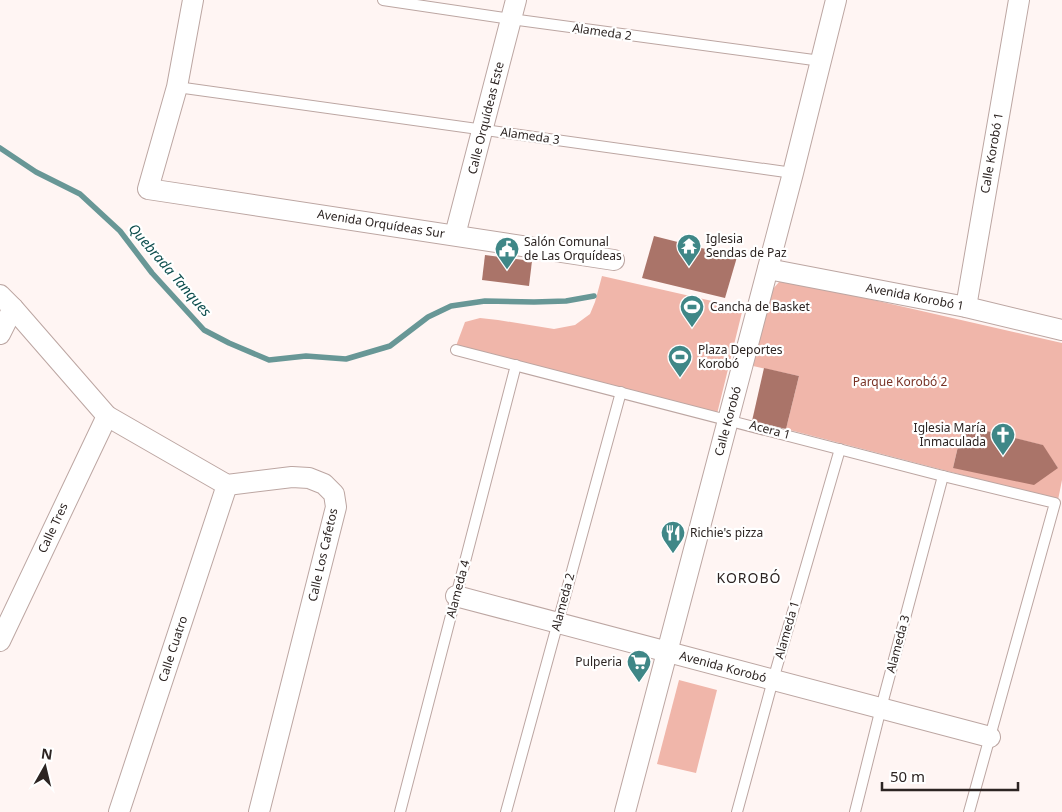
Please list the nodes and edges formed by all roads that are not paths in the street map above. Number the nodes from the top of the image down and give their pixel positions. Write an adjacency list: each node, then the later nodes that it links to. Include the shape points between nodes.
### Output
1 (193, 0): 8 (street)
2 (383, 0): 6 (lane, Alameda 2)
3 (516, 0): 6 (street, Calle Orquídeas Este)
4 (836, 0): 7 (street, Calle Korobó)
5 (1019, 0): 15 (street, Calle Korobó 1)
6 (511, 20): 7 (lane, Alameda 2); 9 (street, Calle Orquídeas Este)
7 (821, 62): 10 (street, Calle Korobó)
8 (177, 87): 9 (lane, Alameda 3); 11 (street, Avenida Orquídeas Sur, via 148,189)
9 (483, 129): 10 (lane, Alameda 3); 11 (street, Calle Orquídeas Este)
10 (793, 173): 13 (street, Calle Korobó)
11 (455, 235): 12 (street, Avenida Orquídeas Sur)
12 (614, 260)
13 (768, 269): 15 (street, Avenida Korobó 1); 22 (street, Calle Korobó)
14 (6, 301): 17 (street); 21 (street)
15 (966, 307): 16 (street, Avenida Korobó 1)
16 (1062, 330)
17 (0, 334)
18 (456, 350): 19 (lane, Acera 1)
19 (516, 365): 20 (lane, Acera 1); 26 (lane, Alameda 4)
20 (621, 392): 22 (lane, Acera 1); 27 (lane, Alameda 2)
21 (107, 416): 25 (street); 28 (street, Calle Tres)
22 (728, 420): 23 (lane, Acera 1); 29 (street, Calle Korobó)
23 (840, 449): 24 (lane, Acera 1); 30 (lane, Alameda 1)
24 (943, 476): 31 (lane, Alameda 3); 32 (lane, Acera 1, via 1055,503)
25 (227, 485): 33 (street, Calle Cuatro); 34 (street, Calle Los Cafetos, via 309,478 324,484 334,494 336,508)
26 (456, 596): 27 (street, Avenida Korobó); 35 (lane, Alameda 4)
27 (557, 623): 29 (street, Avenida Korobó); 36 (lane, Alameda 2)
28 (0, 641)
29 (667, 652): 30 (street, Avenida Korobó); 37 (street, Calle Korobó)
30 (773, 680): 31 (street, Avenida Korobó); 38 (lane, Alameda 1)
31 (881, 708): 32 (street, Avenida Korobó); 39 (lane, Alameda 3)
32 (990, 737): 40 (lane)
33 (119, 812)
34 (259, 812)
35 (400, 812)
36 (506, 812)
37 (625, 812)
38 (737, 812)
39 (855, 812)
40 (969, 812)

